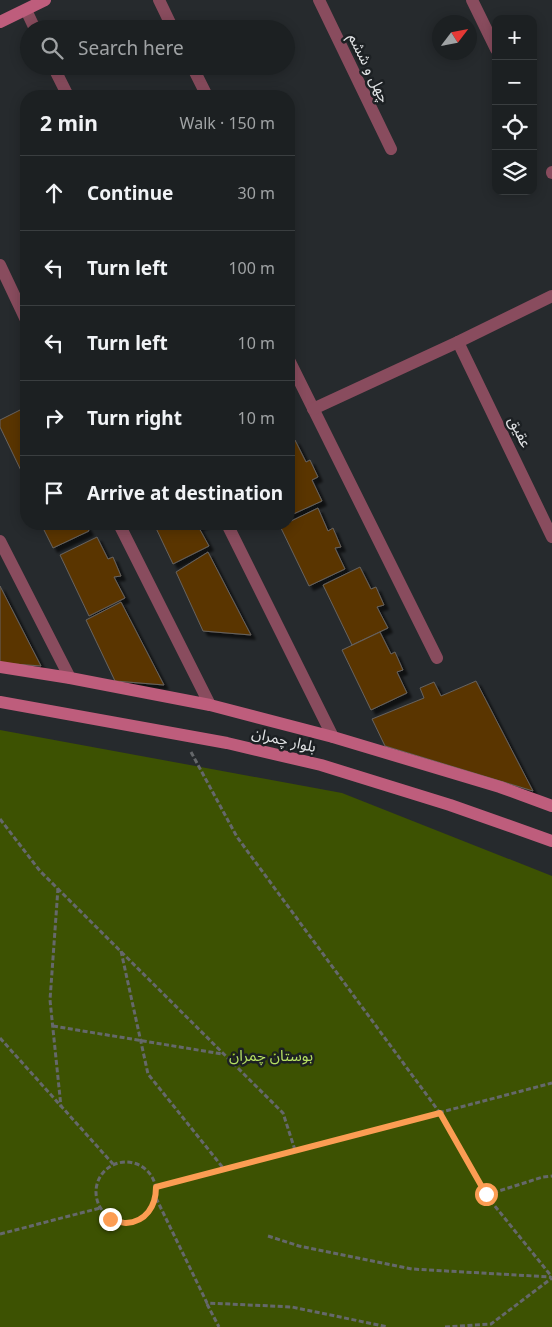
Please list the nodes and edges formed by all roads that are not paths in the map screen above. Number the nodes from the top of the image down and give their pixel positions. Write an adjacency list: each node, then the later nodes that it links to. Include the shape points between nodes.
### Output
1 (45, 0): 5 (main road)
2 (159, 0): 7 (street)
3 (318, 0): 14 (street, چهل و ششم)
4 (472, 0): 9 (street)
5 (26, 10): 6 (street); 8 (main road)
6 (31, 20)
7 (169, 20)
8 (0, 22)
9 (492, 42)
10 (58, 75): 12 (street)
11 (196, 75): 13 (street)
12 (65, 90)
13 (204, 90)
14 (391, 150)
15 (0, 265): 17 (street)
16 (552, 296): 18 (street)
17 (20, 307)
18 (458, 342): 20 (street); 23 (street, عقیق)
19 (295, 372): 20 (street)
20 (313, 409): 25 (street)
21 (122, 530): 29 (street)
22 (230, 530): 30 (street)
23 (552, 537)
24 (0, 541): 27 (street)
25 (437, 658)
26 (0, 667): 27 (main road, بلوار چمران)
27 (70, 678): 29 (main road, بلوار چمران)
28 (0, 702): 32 (main road, بلوار چمران, via 227,743 320,765 450,804)
29 (210, 705): 30 (main road, بلوار چمران)
30 (333, 737): 31 (main road, بلوار چمران)
31 (552, 806)
32 (552, 841)

